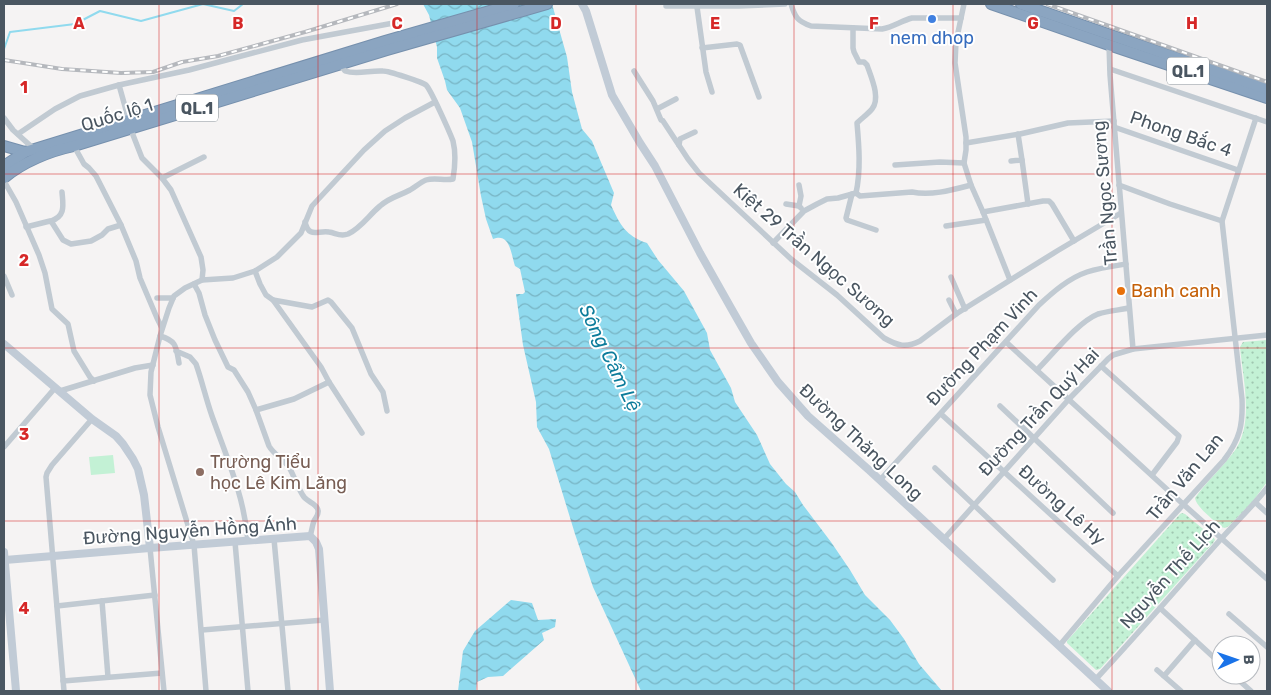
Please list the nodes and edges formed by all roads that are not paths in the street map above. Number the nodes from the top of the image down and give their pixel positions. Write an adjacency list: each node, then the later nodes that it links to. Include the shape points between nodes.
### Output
1 (514, 4): 15 (highway, QL.1)
2 (547, 4): 15 (highway, QL.1)
3 (582, 4): 112 (street, Đường Thăng Long, via 612,95 655,166 751,343 801,409)
4 (785, 4): 10 (street)
5 (791, 4): 13 (street, via 803,24)
6 (964, 4): 11 (street)
7 (991, 4): 14 (highway, QL.1)
8 (1021, 4): 14 (highway, QL.1)
9 (666, 6): 10 (street)
10 (696, 7): 16 (street)
11 (961, 18): 13 (street, via 912,18 890,28); 36 (street, via 955,63)
12 (399, 22): 20 (street, via 302,40)
13 (853, 28): 53 (street, via 854,52 859,62 867,65 876,99 875,105 857,122 860,160)
14 (1111, 40): 18 (street, Trần Ngọc Sương); 21 (highway, QL.1); 24 (highway, QL.1)
15 (386, 45): 17 (highway, Quốc lộ 1 / QL.1); 31 (highway, Quốc lộ 1 / QL.1)
16 (702, 48): 22 (street); 23 (street, via 740,45)
17 (340, 64): 26 (street, via 351,73 384,71 418,81 426,85); 31 (highway, Quốc lộ 1 / QL.1)
18 (1110, 69): 29 (street); 32 (street, Trần Ngọc Sương)
19 (634, 71): 27 (street, Kiệt 29 Trần Ngọc Sương)
20 (119, 85): 31 (street); 34 (street, via 68,101)
21 (1267, 88)
22 (712, 92)
23 (759, 97)
24 (1267, 98)
25 (676, 99): 27 (street)
26 (435, 102): 63 (street, via 374,140 312,206); 63 (street, via 453,142 453,179 426,180 390,198 347,234 316,233 310,231)
27 (657, 109): 39 (street, Kiệt 29 Trần Ngọc Sương)
28 (4, 118): 34 (street)
29 (1256, 118): 30 (street); 46 (street, Trần Văn Lan)
30 (1267, 122)
31 (130, 124): 38 (highway, Quốc lộ 1 / QL.1); 40 (highway, Quốc lộ 1 / QL.1); 48 (street, via 142,158)
32 (1114, 124): 35 (street, via 1068,123); 46 (street, Phong Bắc 4); 51 (street, Trần Ngọc Sương)
33 (695, 132): 39 (street, via 680,139)
34 (18, 134): 40 (street)
35 (1018, 134): 36 (street); 42 (street)
36 (966, 143): 44 (street)
37 (4, 146): 40 (highway)
38 (74, 146): 47 (highway, Quốc lộ 1 / QL.1); 64 (street, via 84,164 96,176)
39 (679, 146): 69 (street, Kiệt 29 Trần Ngọc Sương, via 699,173)
40 (30, 150): 47 (highway, Quốc lộ 1 / QL.1)
41 (204, 157): 48 (street)
42 (1022, 160): 43 (street); 55 (street)
43 (1011, 161)
44 (964, 163): 45 (street); 50 (street)
45 (895, 165)
46 (1238, 170): 61 (street, Trần Văn Lan)
47 (5, 171): 66 (street)
48 (162, 178): 74 (street, via 178,203 201,257)
49 (799, 185): 56 (street)
50 (971, 185): 53 (street, via 918,194); 58 (street)
51 (1119, 185): 59 (street, Trần Ngọc Sương); 61 (street)
52 (62, 192): 62 (street, via 62,212 58,219)
53 (854, 194): 57 (street, via 826,199); 67 (street, via 847,220)
54 (786, 204): 56 (street)
55 (1028, 204): 58 (street); 68 (street, via 1049,201)
56 (799, 206): 57 (street)
57 (804, 211): 69 (street)
58 (983, 212): 60 (street)
59 (1121, 213): 68 (street, Kiệt 29 Trần Ngọc Sương); 70 (street, Trần Ngọc Sương)
60 (986, 220): 65 (street); 75 (street)
61 (1222, 220): 88 (street, Trần Văn Lan)
62 (52, 221): 64 (street, via 63,240 71,244 92,241 108,229); 66 (street)
63 (305, 222): 71 (street, via 301,232 276,257)
64 (121, 225): 85 (street)
65 (946, 226)
66 (26, 227): 97 (street, via 45,273 52,309 68,324 74,351)
67 (876, 230)
68 (1074, 240): 75 (street, Kiệt 29 Trần Ngọc Sương)
69 (774, 243): 84 (street, Kiệt 29 Trần Ngọc Sương, via 891,342 903,346 914,344)
70 (1126, 264): 83 (street, Trần Ngọc Sương); 89 (street, Đường Phạm Vinh, via 1088,271 1069,280 1039,305)
71 (255, 271): 74 (street, via 233,278); 80 (street, via 266,295)
72 (4, 276): 77 (street)
73 (951, 277): 82 (street)
74 (202, 280): 76 (street)
75 (1010, 280): 82 (street, Kiệt 29 Trần Ngọc Sương)
76 (194, 284): 79 (street); 102 (street, via 228,367 241,379)
77 (12, 295)
78 (157, 298): 79 (street)
79 (173, 298): 85 (street)
80 (273, 300): 98 (street); 103 (street, via 312,307 328,300 331,302 352,328 371,374 383,392)
81 (949, 300): 84 (street)
82 (965, 308): 84 (street, Kiệt 29 Trần Ngọc Sương)
83 (1129, 308): 91 (street, Trần Ngọc Sương); 96 (street, via 1089,319)
84 (956, 314)
85 (162, 328): 87 (street)
86 (1267, 334): 88 (street, Đường Trần Quý Hai)
87 (160, 336): 92 (street, via 169,339); 94 (street)
88 (1235, 337): 91 (street, Đường Trần Quý Hai); 115 (street, Trần Văn Lan, via 1242,425 1224,460)
89 (1006, 342): 96 (street); 104 (street, Đường Phạm Vinh)
90 (4, 344): 99 (street)
91 (1133, 349): 95 (street, Đường Trần Quý Hai, via 1113,355)
92 (176, 351): 93 (street); 123 (street, via 190,357 196,364 237,484)
93 (179, 363)
94 (153, 365): 97 (street); 125 (street, via 150,395)
95 (1101, 366): 100 (street, Đường Trần Quý Hai); 111 (street, via 1179,436)
96 (1037, 370): 100 (street)
97 (94, 381): 99 (street)
98 (329, 382): 102 (street, via 288,401); 106 (street)
99 (58, 390): 105 (street); 108 (street)
100 (1069, 399): 107 (street, Đường Trần Quý Hai); 111 (street)
101 (1000, 406): 107 (street)
102 (256, 410): 119 (street, via 271,450 290,470 305,499 317,506 318,514)
103 (388, 411)
104 (941, 414): 110 (street, Đường Lê Hy); 112 (street, Đường Phạm Vinh)
105 (92, 419): 126 (street, via 116,436 135,464 144,495); 128 (street, via 47,473)
106 (362, 433)
107 (1034, 438): 110 (street, Đường Trần Quý Hai); 117 (street)
108 (4, 447)
109 (935, 468): 116 (street)
110 (1003, 472): 116 (street, Đường Trần Quý Hai); 130 (street, Đường Lê Hy)
111 (1152, 475): 115 (street)
112 (880, 480): 122 (street, Đường Thăng Long)
113 (1267, 488): 114 (street, Nguyễn Thế Lịch)
114 (1256, 503): 118 (street); 120 (street, Nguyễn Thế Lịch)
115 (1183, 504): 120 (street); 130 (street, Trần Văn Lan)
116 (972, 505): 122 (street, Đường Trần Quý Hai); 132 (street)
117 (1114, 513)
118 (1267, 513)
119 (310, 536): 121 (street, Đường Nguyễn Hồng Ánh); 138 (street, Đường Nguyễn Hồng Ánh, via 318,549)
120 (1222, 538): 131 (street); 136 (street, Nguyễn Thế Lịch)
121 (274, 539): 123 (street, Đường Nguyễn Hồng Ánh); 139 (street)
122 (943, 540): 143 (street, Đường Thăng Long)
123 (248, 541): 124 (street, Đường Nguyễn Hồng Ánh)
124 (235, 542): 125 (street, Đường Nguyễn Hồng Ánh); 140 (street)
125 (194, 546): 126 (street, Đường Nguyễn Hồng Ánh); 141 (street)
126 (150, 548): 128 (street, Đường Nguyễn Hồng Ánh); 133 (street)
127 (4, 552): 129 (street)
128 (52, 557): 129 (street, Đường Nguyễn Hồng Ánh); 135 (street)
129 (5, 560): 152 (street)
130 (1118, 576): 143 (street, Trần Văn Lan)
131 (1267, 579)
132 (1053, 580)
133 (155, 595): 134 (street); 147 (street)
134 (102, 601): 135 (street); 149 (street)
135 (57, 606): 151 (street)
136 (1160, 608): 142 (street); 150 (street, Nguyễn Thế Lịch)
137 (1229, 614): 144 (street)
138 (324, 620): 139 (street); 158 (street, Đường Nguyễn Hồng Ánh)
139 (282, 623): 140 (street); 157 (street)
140 (242, 626): 141 (street); 156 (street)
141 (202, 630): 155 (street)
142 (1195, 640): 145 (street); 148 (street)
143 (1059, 646): 150 (street, Đường Thăng Long)
144 (1267, 647)
145 (1211, 655)
146 (1157, 670): 148 (street)
147 (162, 673): 149 (street); 154 (street)
148 (1164, 676): 160 (street)
149 (108, 677): 151 (street)
150 (1095, 680): 159 (street, Đường Thăng Long)
151 (63, 681): 153 (street)
152 (16, 691)
153 (64, 691)
154 (164, 691)
155 (206, 691)
156 (248, 691)
157 (288, 691)
158 (330, 691)
159 (1108, 691)
160 (1181, 691)

